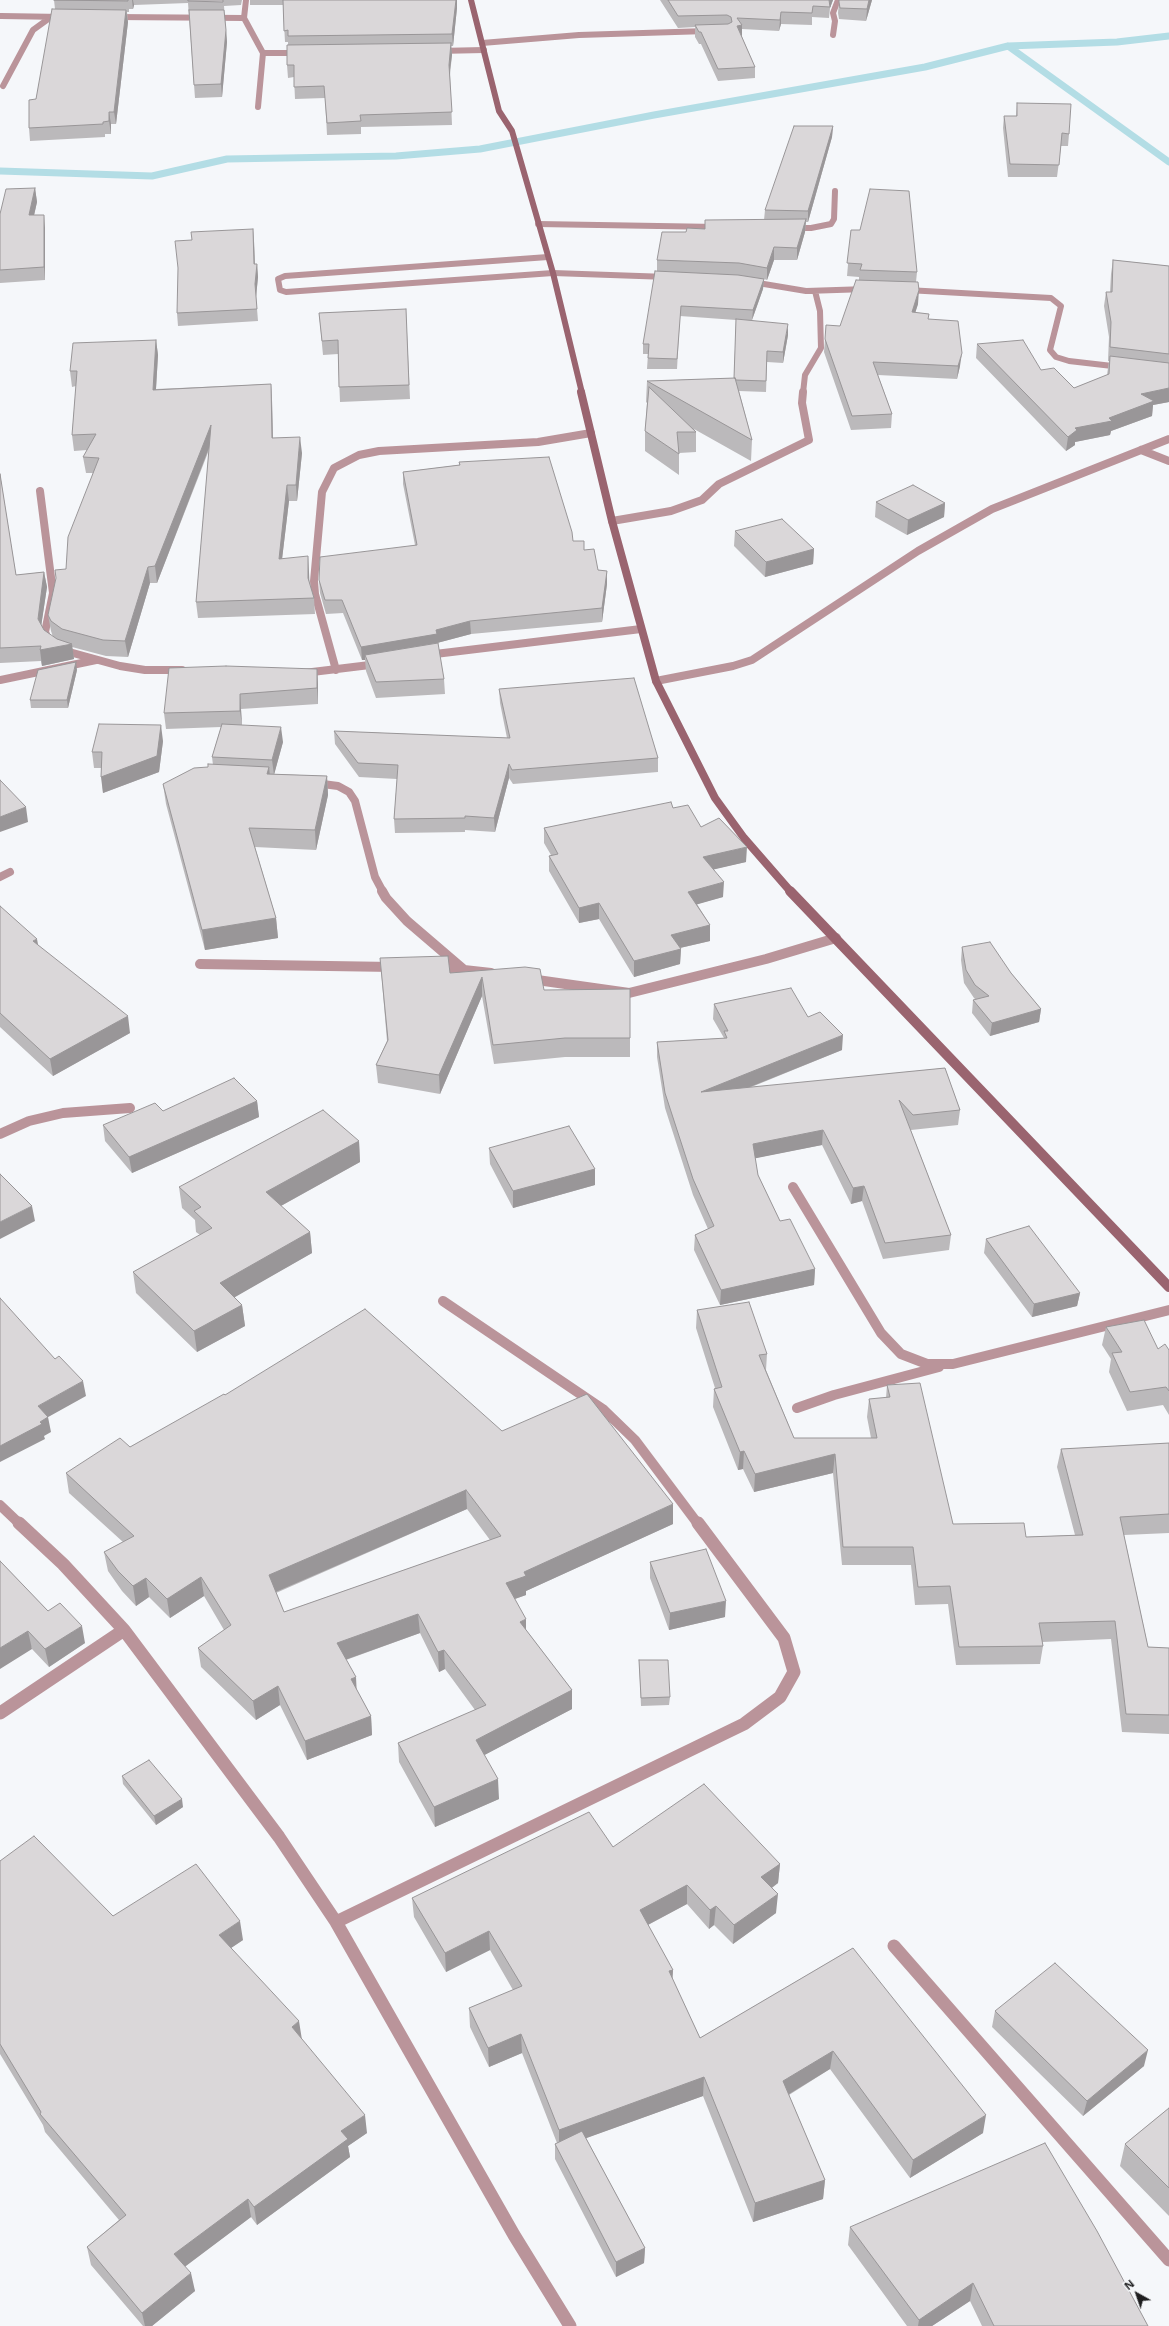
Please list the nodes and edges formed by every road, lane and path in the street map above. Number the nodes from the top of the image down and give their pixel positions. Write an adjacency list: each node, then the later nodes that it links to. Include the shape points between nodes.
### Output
1 (246, 0): 8 (street)
2 (472, 0): 11 (main road)
3 (838, 0): 10 (street, via 833,13)
4 (1, 16): 5 (street)
5 (51, 17): 6 (street); 16 (street, via 33,30)
6 (67, 17)
7 (106, 17): 8 (street)
8 (244, 18): 15 (street)
9 (712, 31): 11 (street, via 579,35)
10 (833, 35)
11 (482, 43): 12 (main road)
12 (484, 50): 13 (street); 19 (main road, via 499,111 512,131)
13 (428, 51)
14 (310, 52): 15 (street)
15 (263, 53): 17 (street)
16 (3, 86)
17 (258, 106)
18 (835, 190): 21 (street, via 834,219 831,224 811,228)
19 (538, 224): 20 (street); 22 (main road)
20 (723, 227)
21 (787, 228)
22 (548, 257): 23 (main road); 23 (street, via 285,276 278,279 280,290 286,292)
23 (553, 273): 24 (street); 30 (main road)
24 (675, 278)
25 (746, 281): 28 (street)
26 (876, 289): 28 (street)
27 (900, 290): 29 (street, via 1051,298 1061,306 1050,350 1056,357)
28 (815, 291): 35 (street, via 820,311 821,348 805,375 802,403 809,440 719,484 702,500 671,511)
29 (1128, 368)
30 (591, 433): 35 (main road); 40 (street, via 538,442 379,452 359,455 334,468 322,492 314,581 315,594)
31 (1169, 439): 32 (street)
32 (1141, 450): 33 (street); 44 (street, via 992,510 918,551 752,660)
33 (1169, 461)
34 (40, 491): 38 (street, via 53,593 45,632 49,641 62,650)
35 (612, 521): 36 (main road)
36 (641, 629): 37 (street); 44 (main road)
37 (418, 657)
38 (97, 660): 41 (street, via 145,670); 43 (street)
39 (390, 662): 40 (street)
40 (336, 670): 42 (street)
41 (191, 671)
42 (295, 673)
43 (0, 680)
44 (656, 681): 48 (main road, via 715,798 773,873)
45 (302, 782): 52 (street, via 338,786 349,792 355,801 375,877 386,898 407,921)
46 (10, 872): 47 (street)
47 (0, 877)
48 (836, 938): 54 (street, via 766,959 629,993); 58 (main road)
49 (200, 964): 50 (street)
50 (402, 967)
51 (425, 967): 52 (street)
52 (463, 968): 53 (street)
53 (501, 975)
54 (516, 977)
55 (130, 1108): 56 (street, via 63,1113 29,1121)
56 (0, 1134)
57 (793, 1187): 61 (street, via 881,1333 901,1354 927,1364)
58 (1169, 1287)
59 (443, 1301): 66 (street, via 604,1410 635,1440 784,1638 794,1672 780,1697 744,1724)
60 (1169, 1310): 61 (street)
61 (953, 1364): 62 (street, via 834,1395)
62 (797, 1408)
63 (0, 1505): 64 (street, via 63,1564)
64 (124, 1630): 65 (street); 66 (street, via 279,1837)
65 (0, 1713)
66 (336, 1922): 69 (street, via 514,2235)
67 (894, 1946): 68 (street)
68 (1169, 2260)
69 (570, 2326)

